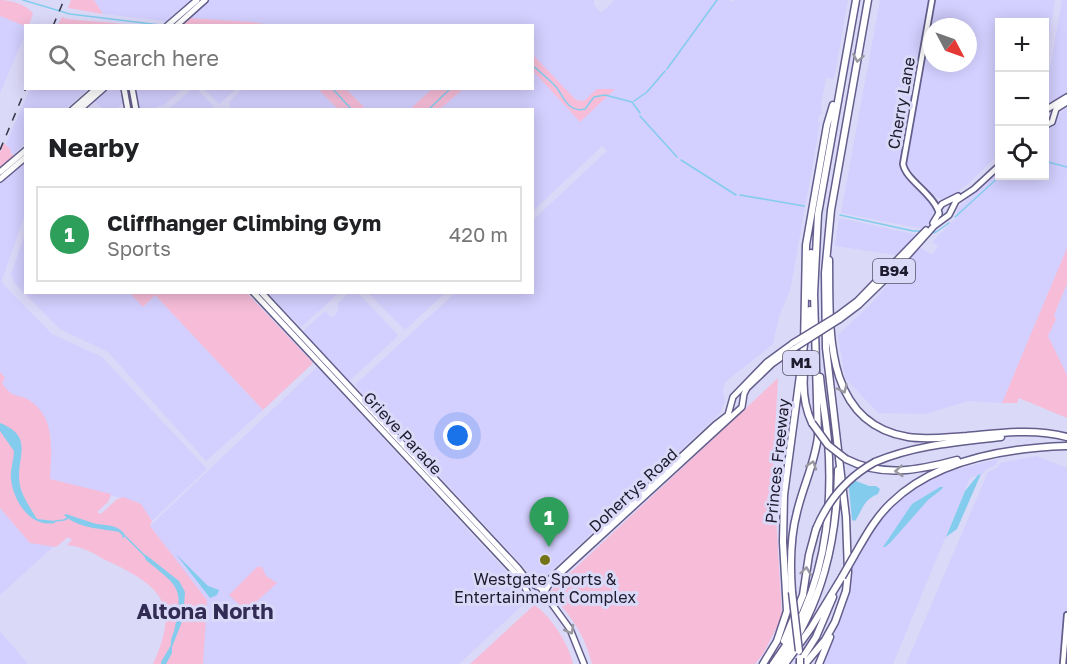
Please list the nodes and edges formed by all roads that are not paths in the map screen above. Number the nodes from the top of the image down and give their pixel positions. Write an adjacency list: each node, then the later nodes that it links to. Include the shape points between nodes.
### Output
1 (856, 0): 7 (highway, Princes Freeway / M1)
2 (868, 0): 30 (highway, M1, one-way to 30)
3 (932, 0): 28 (street, Cherry Lane, via 903,164)
4 (201, 1): 5 (main road); 6 (main road)
5 (170, 24)
6 (178, 24)
7 (842, 79): 26 (highway, Princes Freeway / M1); 54 (highway, Princes Freeway / M1, via 827,125 806,245 804,345 784,495 787,611 777,642)
8 (95, 90): 14 (main road)
9 (102, 90): 15 (main road)
10 (125, 90): 16 (main road)
11 (132, 90): 17 (main road)
12 (1067, 97): 18 (main road)
13 (1067, 102): 20 (main road)
14 (74, 108)
15 (81, 108)
16 (129, 108)
17 (136, 108)
18 (1049, 108)
19 (1049, 111): 20 (main road)
20 (1054, 115): 21 (main road)
21 (1049, 123)
22 (24, 155): 25 (main road); 27 (main road)
23 (995, 164): 29 (main road, B94, via 964,193)
24 (995, 169): 31 (main road, B94, via 956,201)
25 (0, 172)
26 (823, 176): 36 (highway, Princes Freeway / M1); 43 (highway, one-way to 26, bridge, via 1017,448 894,472 870,469 846,459 828,445 812,423 803,384 810,324 810,265)
27 (0, 179)
28 (932, 199): 29 (street, Cherry Lane); 32 (street, Cherry Lane)
29 (943, 204): 31 (main road); 32 (main road, B94)
30 (831, 210): 41 (highway, M1, via 824,317); 42 (highway, one-way to 42, via 834,360 845,393 862,415 886,430 910,437 1028,432)
31 (951, 210): 33 (main road, B94)
32 (938, 212): 33 (main road); 37 (main road, Dohertys Road / B94, via 935,221)
33 (946, 217): 37 (main road, Dohertys Road / B94, via 859,305)
34 (255, 294): 50 (main road, Grieve Parade, via 520,578)
35 (263, 294): 47 (main road, Grieve Parade)
36 (814, 308): 52 (highway, one-way to 36, bridge, via 792,592 792,540 818,436); 55 (highway, M1, via 828,439 827,531 808,603 792,636)
37 (838, 318): 38 (main road, Dohertys Road / B94, bridge)
38 (794, 345): 39 (main road, Dohertys Road / B94, via 764,365); 40 (main road, Dohertys Road / B94, via 747,388)
39 (732, 400): 40 (main road, via 739,396); 40 (main road, via 735,408); 44 (main road, Dohertys Road / B94, via 728,415)
40 (743, 404): 44 (main road, Dohertys Road / B94)
41 (837, 427): 48 (highway, M1, via 847,528); 56 (highway, M1, via 835,523 826,569 809,616)
42 (1067, 437): 55 (highway, one-way to 42, bridge, via 800,605 816,529 831,501 855,474 894,454 918,448 1003,436)
43 (1066, 446): 46 (highway, bridge, via 974,460 930,475 890,504)
44 (639, 500): 45 (main road, Dohertys Road / B94)
45 (629, 510): 47 (main road, Dohertys Road / B94, via 552,577); 49 (main road, Dohertys Road / B94)
46 (842, 577): 52 (highway, via 816,636); 57 (highway)
47 (536, 586): 49 (main road); 50 (main road, B94)
48 (846, 591): 58 (highway, M1, via 831,631); 59 (highway)
49 (544, 593): 50 (main road, via 536,601); 53 (main road, one-way to 53, via 570,629)
50 (529, 595)
51 (1067, 615): 60 (street)
52 (799, 659)
53 (584, 664)
54 (764, 664)
55 (771, 664)
56 (780, 664)
57 (785, 664)
58 (805, 664)
59 (819, 664)
60 (1063, 664)

